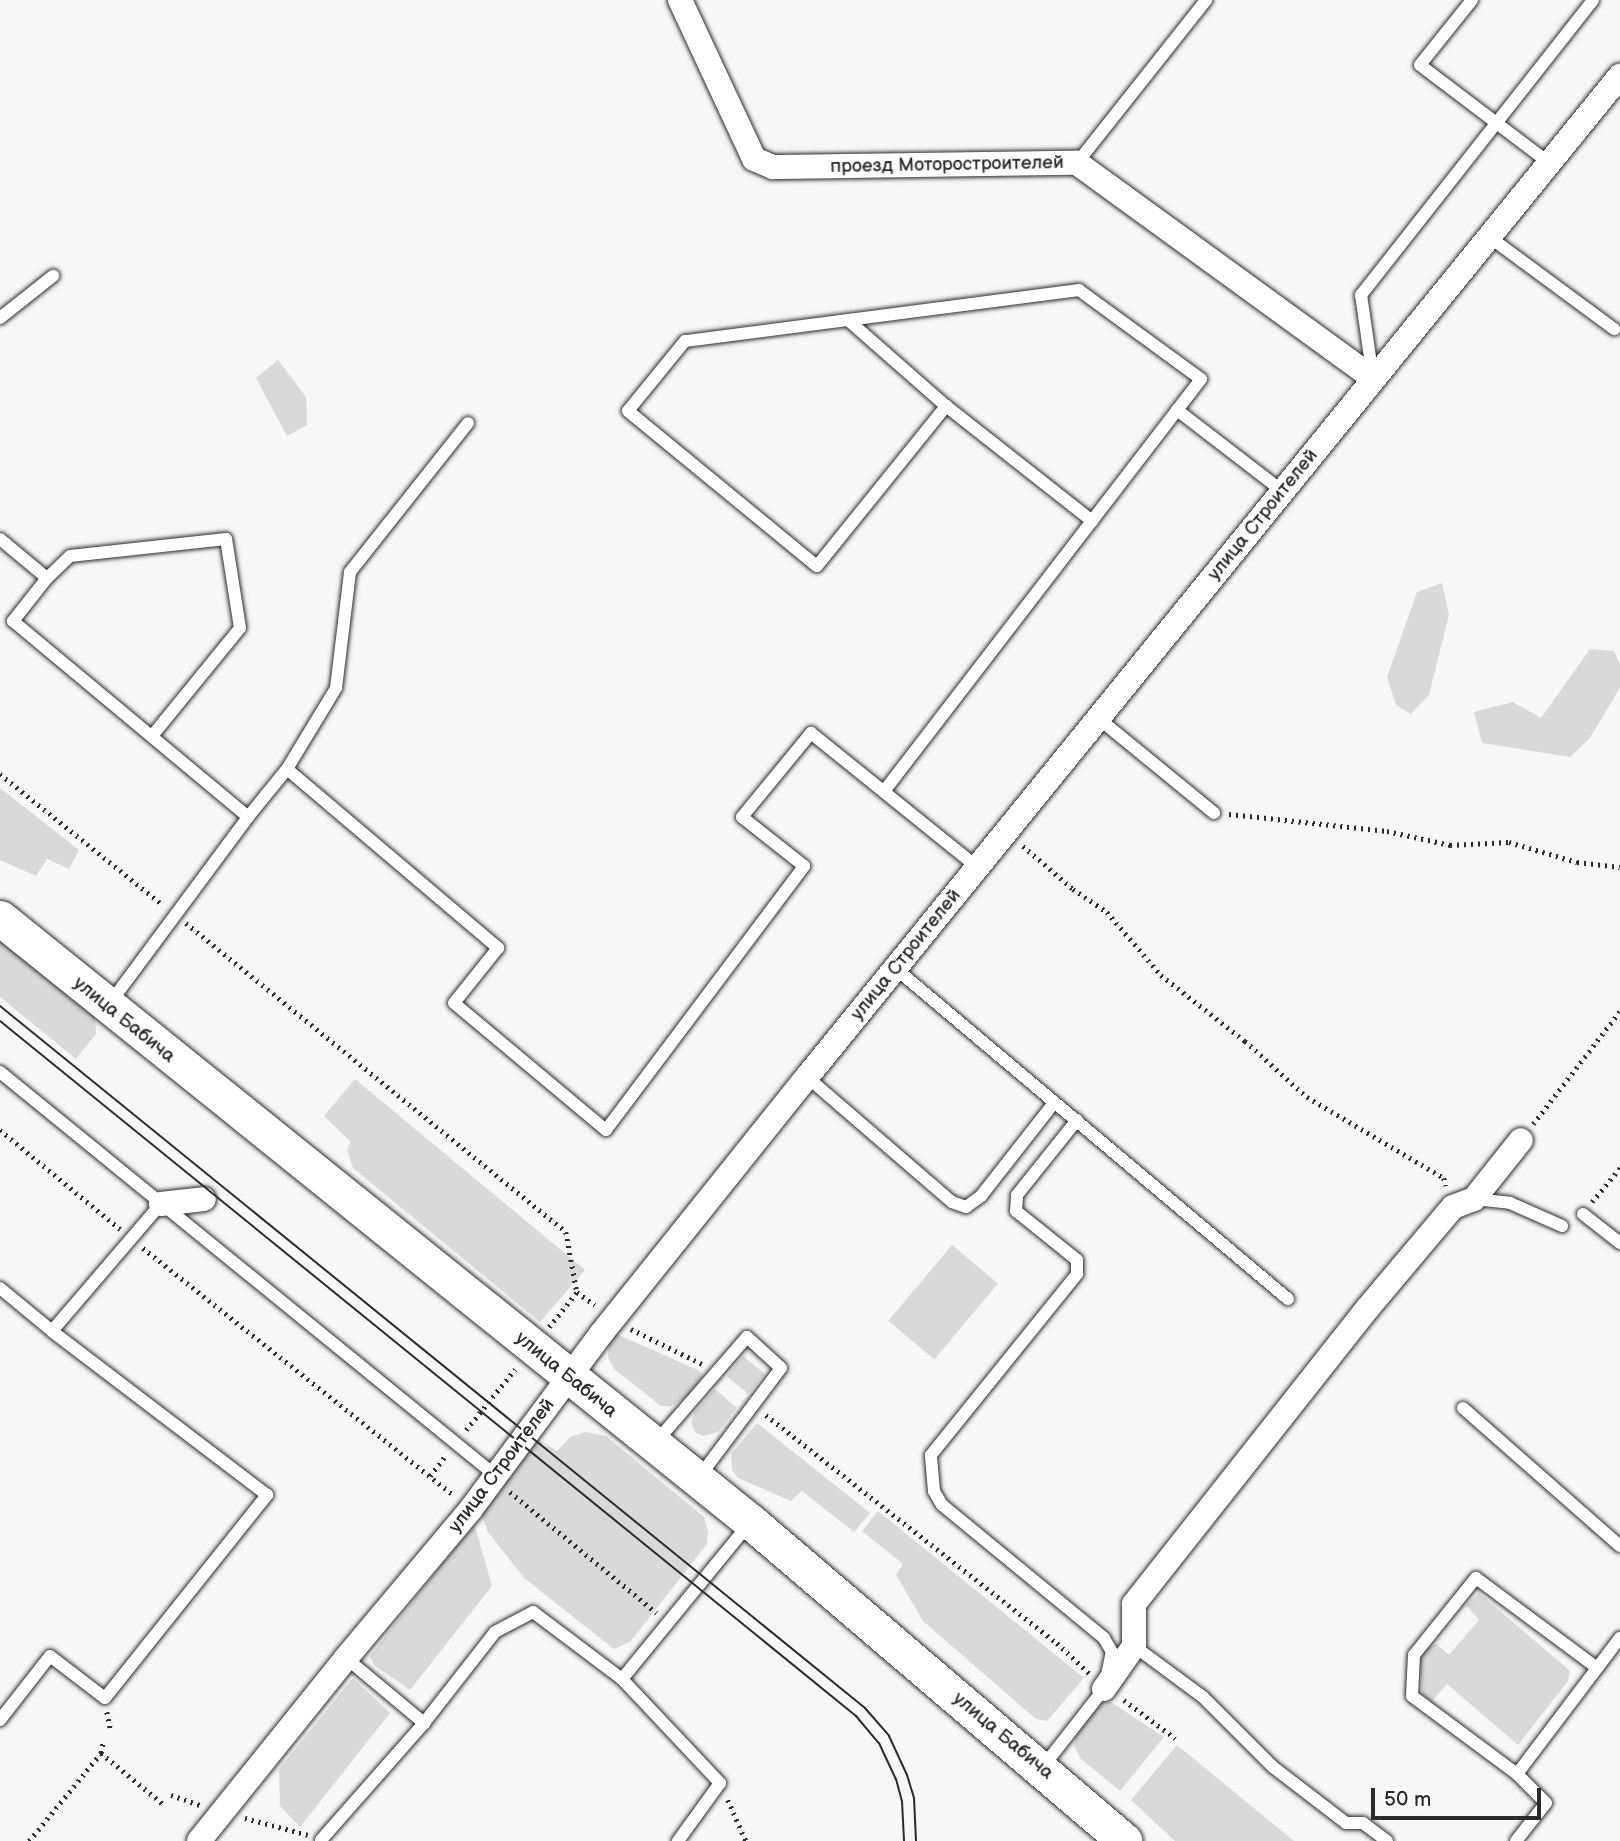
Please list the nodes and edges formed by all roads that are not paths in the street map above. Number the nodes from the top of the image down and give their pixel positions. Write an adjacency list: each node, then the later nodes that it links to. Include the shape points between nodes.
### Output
1 (680, 0): 8 (street, проезд Моторостроителей, via 754,159 773,167)
2 (1206, 0): 8 (lane)
3 (1472, 0): 6 (lane, via 1420,65)
4 (1593, 0): 6 (lane)
5 (1620, 76): 7 (street, улица Строителей)
6 (1496, 123): 7 (lane); 14 (lane, via 1361,295)
7 (1548, 162): 9 (street, улица Строителей)
8 (1077, 163): 14 (street, проезд Моторостроителей)
9 (1488, 236): 13 (lane); 14 (street, улица Строителей)
10 (53, 276): 11 (lane)
11 (0, 318)
12 (848, 320): 15 (lane); 15 (lane, via 685,341 628,411 817,566); 16 (lane, via 1079,290 1201,379)
13 (1618, 327)
14 (1373, 378): 18 (street, улица Строителей)
15 (946, 406): 19 (lane)
16 (1177, 410): 18 (lane); 19 (lane)
17 (468, 423): 24 (lane, via 349,572 336,688)
18 (1282, 491): 22 (street, улица Строителей)
19 (1092, 521): 25 (lane)
20 (0, 539): 21 (lane)
21 (47, 578): 23 (lane, via 13,621); 23 (lane, via 70,556 226,539 240,628)
22 (1098, 718): 26 (lane); 28 (street, улица Строителей)
23 (152, 736): 27 (lane)
24 (288, 769): 25 (lane, via 498,948 454,1003 606,1130 804,866 742,817 811,733); 27 (lane)
25 (885, 790): 28 (lane)
26 (1214, 813)
27 (248, 817): 31 (lane)
28 (977, 867): 30 (street, улица Строителей)
29 (0, 918): 31 (street, улица Бабича)
30 (895, 968): 33 (street, улица Строителей); 34 (lane)
31 (107, 1007): 46 (street, улица Бабича)
32 (0, 1072): 39 (lane)
33 (807, 1077): 34 (lane, via 951,1202 966,1207 981,1196); 46 (street, улица Строителей)
34 (1054, 1103): 35 (lane)
35 (1077, 1121): 44 (lane); 58 (lane, via 1017,1195 1016,1211 1077,1260 1077,1274 931,1455 934,1492 942,1505 1104,1638 1112,1652)
36 (1521, 1140): 38 (street)
37 (204, 1199): 39 (street)
38 (1463, 1203): 41 (lane, via 1510,1203); 54 (street, via 1367,1309 1134,1604)
39 (161, 1205): 45 (lane); 49 (lane)
40 (1583, 1214): 42 (lane)
41 (1562, 1226)
42 (1620, 1243)
43 (0, 1288): 45 (lane)
44 (1288, 1299)
45 (52, 1331): 59 (lane, via 267,1494 105,1698 50,1656)
46 (569, 1377): 48 (street, улица Бабича); 49 (street, улица Строителей)
47 (1463, 1409): 52 (lane)
48 (654, 1444): 50 (street, улица Бабича); 50 (lane, via 747,1337 781,1368)
49 (495, 1478): 55 (street, улица Строителей)
50 (697, 1479): 51 (street, улица Бабича)
51 (751, 1522): 57 (lane); 61 (street, улица Бабича)
52 (1620, 1546)
53 (1620, 1638): 56 (lane)
54 (1134, 1646): 58 (street); 67 (lane, via 1203,1697 1283,1775 1346,1823 1363,1823)
55 (346, 1658): 60 (lane); 64 (street, улица Строителей)
56 (1597, 1668): 62 (lane); 62 (lane, via 1476,1578 1414,1656 1412,1696)
57 (622, 1679): 60 (lane, via 533,1612 495,1632); 65 (lane, via 720,1783)
58 (1104, 1689): 61 (lane)
59 (0, 1720)
60 (424, 1723): 63 (lane)
61 (1042, 1769): 66 (street, улица Бабича)
62 (1517, 1774): 68 (lane, via 1546,1803)
63 (321, 1840)
64 (199, 1841)
65 (678, 1841)
66 (1124, 1841)
67 (1387, 1841)
68 (1516, 1841)

